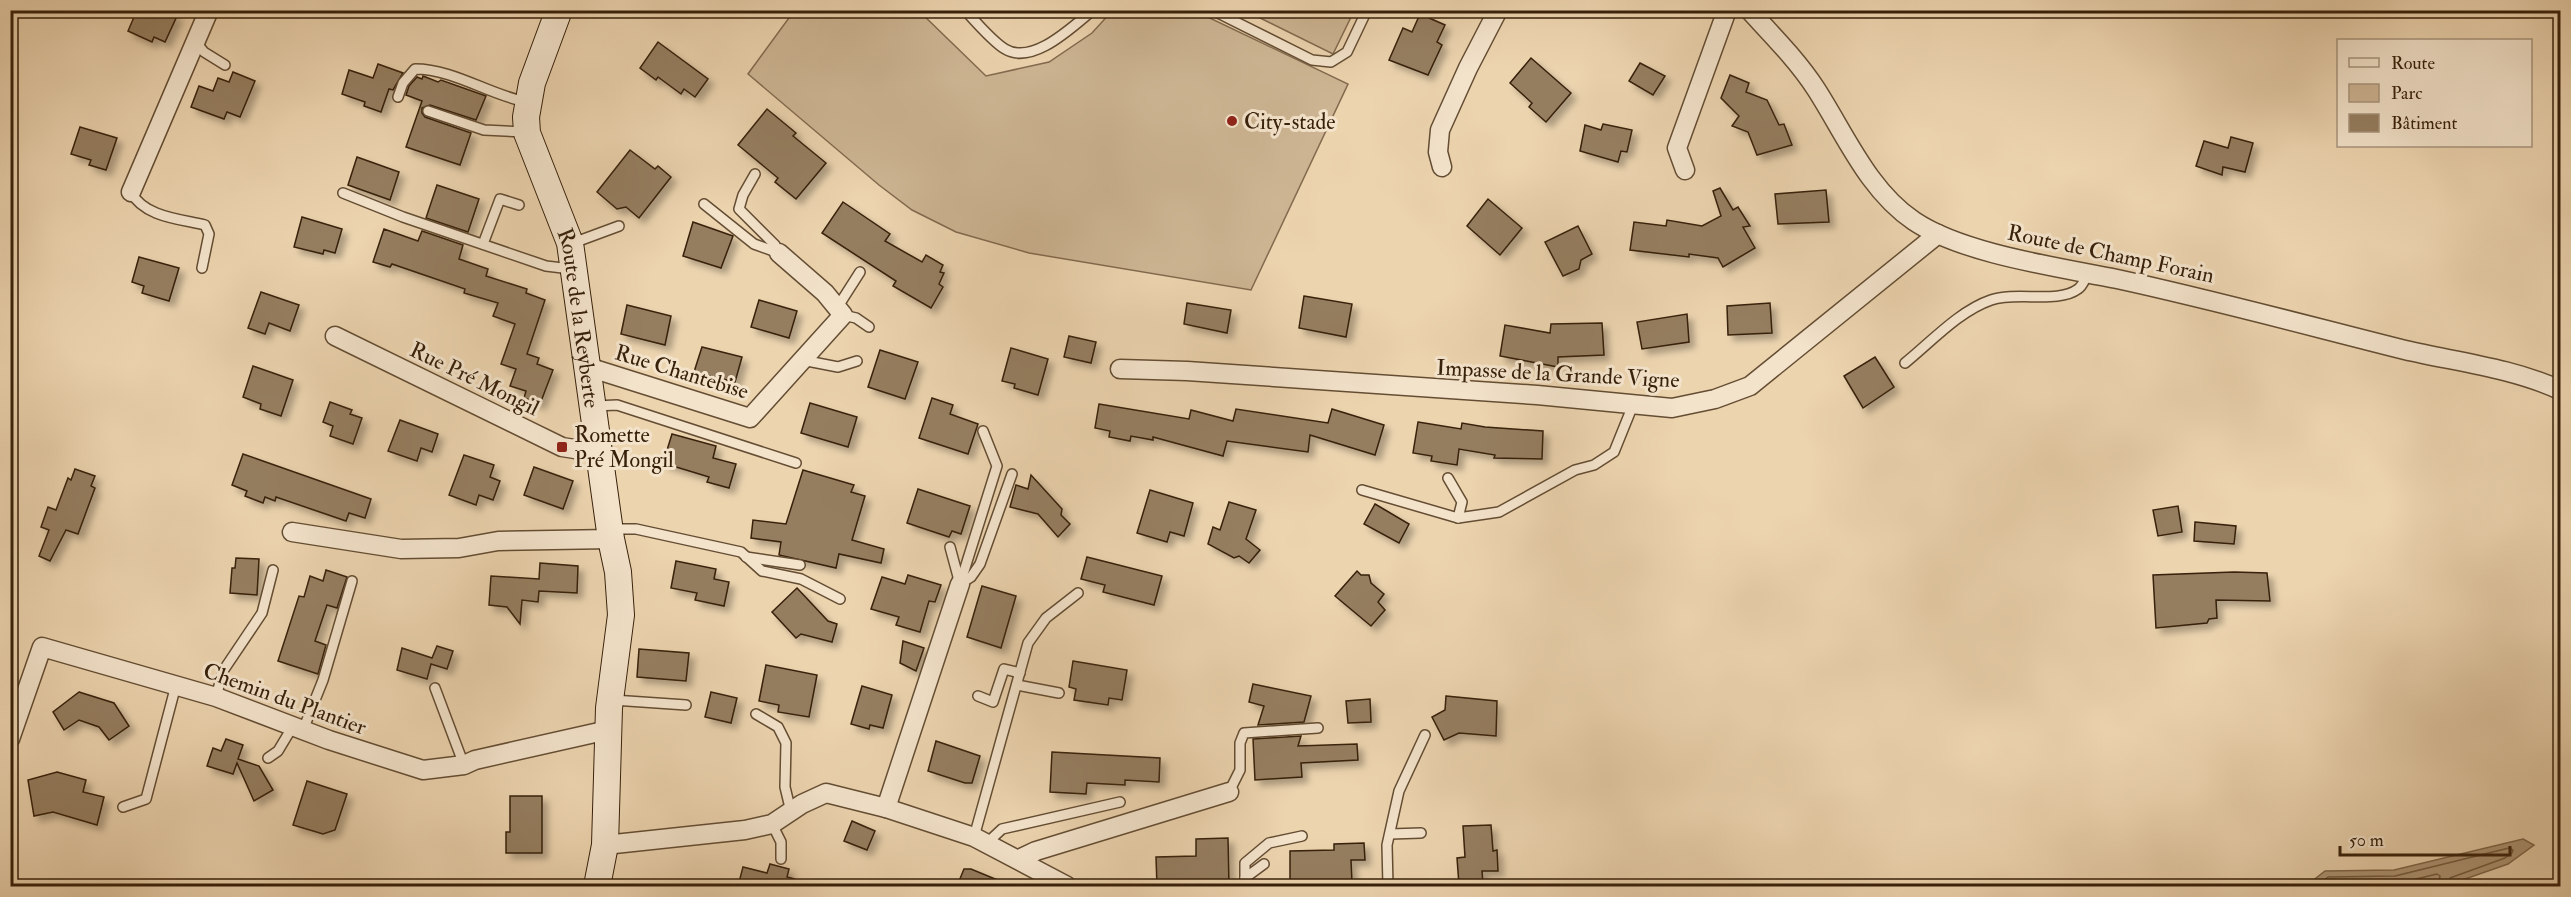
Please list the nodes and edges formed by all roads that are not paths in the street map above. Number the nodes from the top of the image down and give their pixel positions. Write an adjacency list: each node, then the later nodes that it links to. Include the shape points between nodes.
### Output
1 (209, 10): 10 (street)
2 (559, 10): 13 (main road, Route de la Reyberte, via 538,62)
3 (965, 10): 4 (lane, via 1006,50 1024,53 1056,40)
4 (1093, 10)
5 (1212, 10): 6 (lane, via 1312,60 1331,62 1347,52)
6 (1368, 10)
7 (1498, 10): 16 (street, via 1440,130 1438,152)
8 (1727, 10): 17 (street, via 1677,148)
9 (1749, 10): 24 (street, Route de Champ Forain, via 1791,55 1863,167 1887,197 1913,220)
10 (195, 41): 11 (lane); 19 (street)
11 (225, 65)
12 (398, 97): 13 (lane, via 415,69 432,69)
13 (528, 103): 15 (main road, Route de la Reyberte)
14 (428, 111): 15 (lane, via 484,130)
15 (528, 133): 25 (main road, Route de la Reyberte)
16 (1442, 167)
17 (1684, 170)
18 (755, 174): 27 (lane, via 739,209 775,245)
19 (131, 192): 28 (lane, via 135,201 159,214 205,225 209,234)
20 (343, 193): 26 (lane)
21 (704, 204): 27 (lane, via 754,244)
22 (519, 205): 26 (lane, via 501,199)
23 (619, 226): 25 (lane)
24 (1938, 234): 31 (street, Route de Champ Forain); 41 (street, Impasse de la Grande Vigne, via 1750,386 1715,399 1672,408)
25 (570, 243): 29 (main road, Route de la Reyberte)
26 (483, 244): 29 (lane, via 546,266)
27 (778, 253): 32 (street)
28 (202, 268)
29 (574, 270): 38 (main road, Route de la Reyberte)
30 (860, 273): 32 (lane)
31 (2088, 274): 37 (lane, via 2080,288 2067,294 2015,295 1990,300 1964,315); 40 (street, Route de Champ Forain, via 2210,299 2480,365)
32 (840, 311): 33 (lane); 35 (street, Rue Chantebise)
33 (869, 327)
34 (335, 336): 44 (street, Rue Pré Mongil, via 562,447)
35 (802, 360): 36 (lane, via 838,367); 38 (street, Rue Chantebise, via 750,418)
36 (857, 361)
37 (1905, 363)
38 (588, 367): 42 (main road, Route de la Reyberte)
39 (1120, 369): 41 (street, Impasse de la Grande Vigne, via 1538,395)
40 (2560, 390)
41 (1633, 405): 49 (lane, via 1614,452 1594,465 1575,470 1499,512)
42 (593, 406): 44 (main road, Route de la Reyberte); 45 (lane, via 617,405)
43 (983, 431): 57 (lane, via 997,466)
44 (599, 449): 51 (main road, Route de la Reyberte)
45 (796, 463)
46 (1012, 474): 57 (lane, via 980,564)
47 (1448, 478): 49 (lane, via 1462,502)
48 (1362, 490): 49 (lane)
49 (1458, 518)
50 (292, 532): 51 (street, via 401,549 459,548)
51 (610, 534): 53 (lane, via 636,529 741,552); 67 (main road, Route de la Reyberte, via 621,615)
52 (950, 547): 57 (lane)
53 (746, 557): 54 (lane); 59 (lane, via 762,571 801,579)
54 (801, 566)
55 (273, 570): 66 (lane, via 262,613 223,671)
56 (352, 581): 70 (lane, via 323,680)
57 (960, 584): 80 (street)
58 (1078, 593): 60 (lane, via 1046,618 1028,643)
59 (840, 599)
60 (1020, 673): 62 (lane); 65 (lane, via 1004,669 993,702)
61 (176, 685): 66 (street, Chemin du Plantier); 74 (street, Chemin du Plantier, via 42,647); 79 (lane, via 146,799)
62 (1017, 685): 64 (lane); 86 (lane)
63 (435, 688): 76 (lane)
64 (1059, 693)
65 (978, 696)
66 (216, 697): 70 (street, Chemin du Plantier)
67 (610, 700): 68 (lane); 72 (main road, Route de la Reyberte)
68 (686, 705)
69 (756, 714): 81 (lane, via 778,727 786,743 785,787)
70 (298, 728): 75 (lane); 76 (street, Chemin du Plantier, via 423,770)
71 (1318, 728): 77 (lane, via 1245,732 1240,743 1240,770)
72 (608, 730): 76 (street, Chemin du Plantier); 87 (main road, Route de la Reyberte)
73 (1425, 735): 84 (lane, via 1399,791)
74 (10, 739)
75 (268, 759)
76 (464, 765)
77 (1229, 792): 89 (street)
78 (1120, 802): 86 (lane, via 1002,829)
79 (123, 807)
80 (886, 808): 81 (street, via 826,793); 86 (street)
81 (791, 812): 82 (street)
82 (772, 824): 87 (street); 88 (lane, via 781,842)
83 (1421, 833): 84 (lane)
84 (1390, 834): 94 (lane)
85 (1302, 836): 91 (lane, via 1269,843 1245,863)
86 (981, 840): 89 (street)
87 (605, 845): 92 (main road, Route de la Reyberte)
88 (781, 859)
89 (1019, 859): 93 (street)
90 (1264, 864): 91 (lane)
91 (1245, 882)
92 (597, 886)
93 (1067, 886)
94 (1389, 886)

